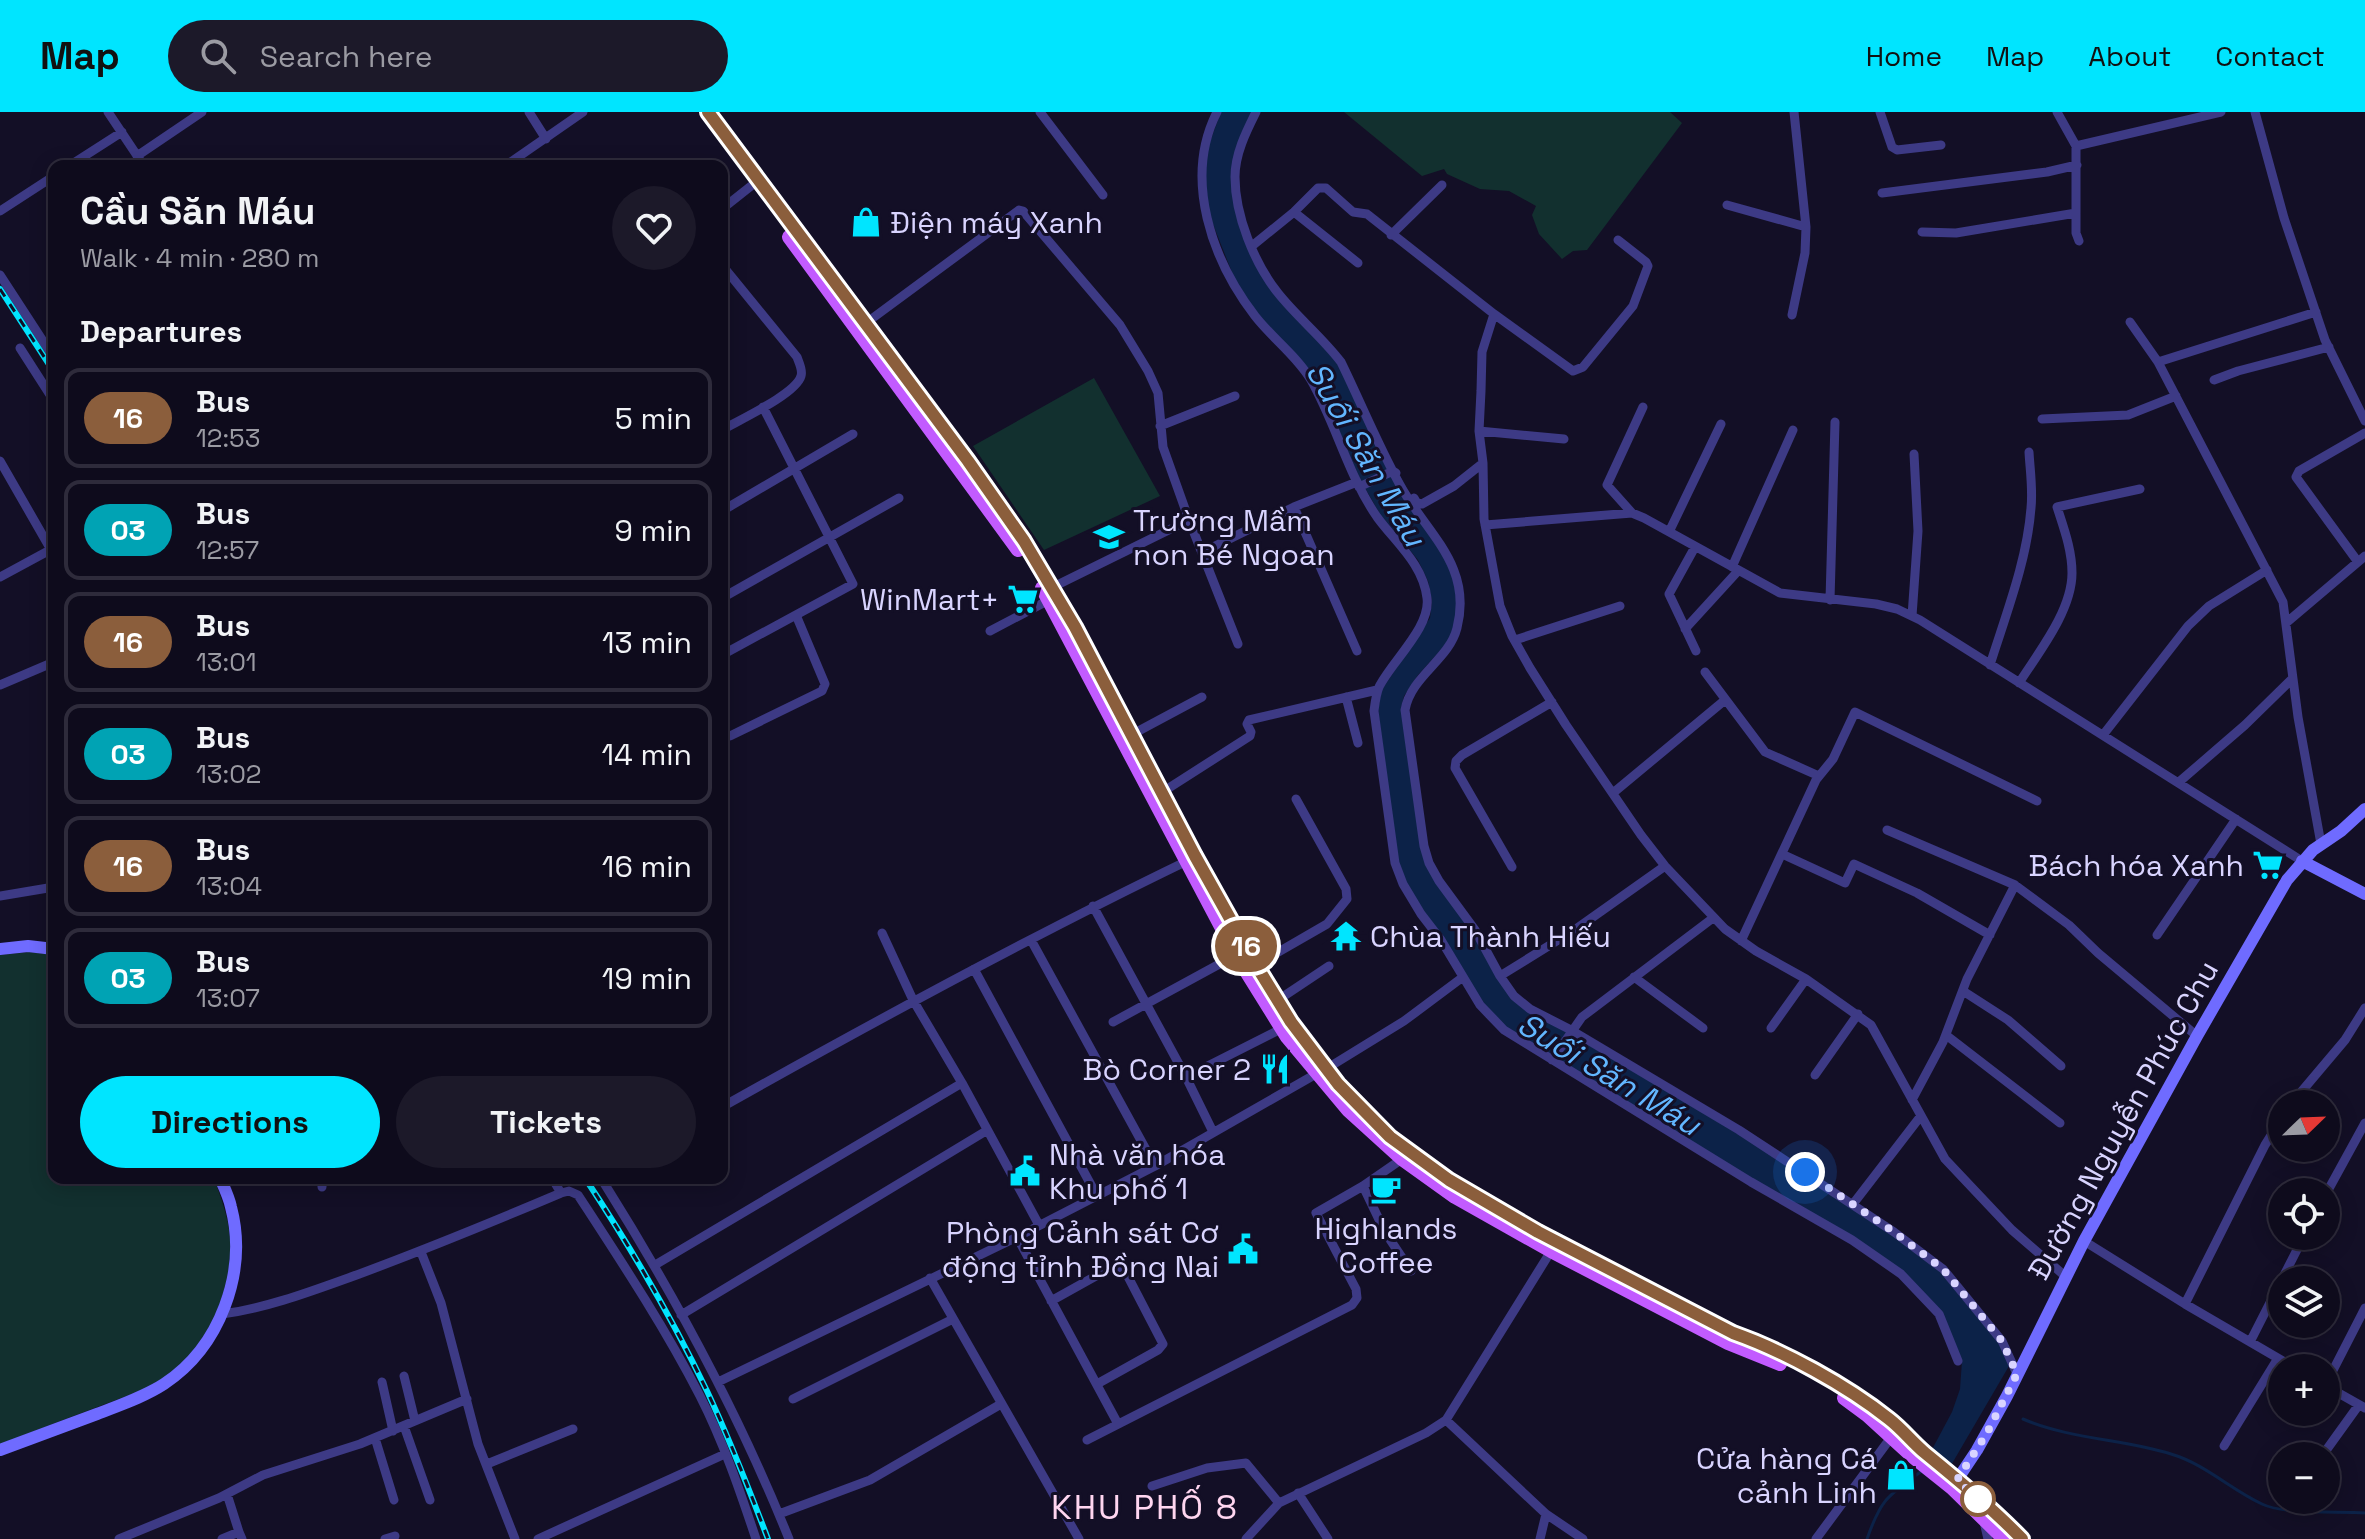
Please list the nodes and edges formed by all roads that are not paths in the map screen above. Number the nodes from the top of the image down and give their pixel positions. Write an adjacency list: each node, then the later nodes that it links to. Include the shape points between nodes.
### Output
1 (108, 112): 15 (street)
2 (202, 112): 19 (street)
3 (529, 112): 16 (street)
4 (583, 112): 16 (street)
5 (696, 112): 26 (main road)
6 (708, 112): 32 (main road)
7 (1040, 112): 28 (street)
8 (1217, 112): 76 (street, via 1204,146 1201,178 1217,247 1241,297 1310,378)
9 (1256, 112): 40 (street, via 1235,175 1238,206)
10 (1794, 112): 35 (street)
11 (1880, 112): 17 (street, via 1897,150)
12 (2057, 112): 18 (street)
13 (2221, 112): 18 (street)
14 (2255, 112): 44 (street)
15 (122, 132): 19 (street); 20 (street)
16 (546, 139): 22 (street)
17 (1941, 145)
18 (2076, 146): 23 (street)
19 (137, 156): 21 (street)
20 (78, 160)
21 (140, 160)
22 (514, 160)
23 (2077, 165): 27 (street); 34 (street)
24 (48, 180): 31 (street)
25 (1442, 185): 37 (street)
26 (751, 186): 29 (street); 32 (main road)
27 (1882, 193)
28 (1103, 195)
29 (728, 204)
30 (1727, 205): 35 (street)
31 (0, 211)
32 (777, 212): 48 (main road); 94 (main road)
33 (1294, 212): 37 (street, via 1318,188 1326,188); 40 (street); 41 (street)
34 (2076, 213): 36 (street, via 1956,233); 39 (street)
35 (1806, 227): 46 (street)
36 (1922, 232)
37 (1391, 235): 45 (street)
38 (1618, 240): 45 (street, via 1648,266 1633,306 1583,367 1573,371)
39 (2079, 241)
40 (1252, 246): 75 (street, via 1279,294 1341,362)
41 (1358, 263)
42 (728, 272): 57 (street, via 801,368 794,386)
43 (0, 275): 51 (street)
44 (2316, 312): 49 (street); 52 (street)
45 (1494, 314): 66 (street, via 1482,352)
46 (1792, 315)
47 (2130, 322): 52 (street)
48 (866, 323): 63 (street, via 1022,210 1134,346 1158,393); 94 (main road, via 1002,508)
49 (2329, 347): 53 (street); 60 (street)
50 (20, 348): 54 (street)
51 (48, 349)
52 (2158, 362): 56 (street)
53 (2214, 380)
54 (48, 392)
55 (1235, 396): 63 (street)
56 (2176, 396): 59 (street, via 2128,415); 92 (street)
57 (763, 407): 64 (street); 74 (street)
58 (1643, 407): 81 (street, via 1607,485)
59 (2042, 419)
60 (2365, 421)
61 (1835, 422): 96 (street)
62 (1721, 424): 84 (street)
63 (1160, 426): 82 (street, via 1165,456)
64 (728, 427)
65 (1793, 430): 91 (street)
66 (1479, 431): 69 (street); 73 (street)
67 (2365, 433): 90 (street, via 2296,477)
68 (853, 434): 74 (street)
69 (1564, 439)
70 (2029, 452): 109 (street, via 2028,533)
71 (1914, 454): 99 (street, via 1918,531)
72 (0, 461): 86 (street)
73 (1483, 463): 75 (street, via 1422,504); 83 (street)
74 (796, 469): 80 (street); 85 (street)
75 (1393, 471): 76 (street); 155 (street, via 1444,547 1458,581 1457,632 1407,698 1405,710 1424,846 1439,881)
76 (1358, 484): 79 (street); 114 (street, via 1414,562 1428,601 1426,617)
77 (2140, 489): 112 (street, via 2057,507 2070,551 2069,594)
78 (899, 498): 85 (street)
79 (1294, 507): 88 (street); 105 (street)
80 (728, 508)
81 (1632, 513): 83 (street); 84 (street)
82 (1189, 520): 88 (street); 94 (street)
83 (1485, 525): 103 (street, via 1500,606)
84 (1669, 532): 87 (street)
85 (830, 536): 95 (street); 98 (street, via 853,584)
86 (48, 545)
87 (1695, 547): 91 (street); 101 (street, via 1669,594)
88 (1203, 552): 104 (street)
89 (48, 554): 93 (street)
90 (2361, 559): 100 (street)
91 (1735, 569): 96 (street, via 1780,593); 101 (street)
92 (2267, 570): 100 (street, via 2283,602); 120 (street, via 2209,606 2188,626)
93 (0, 577)
94 (1051, 594): 102 (street); 119 (main road); 135 (main road)
95 (728, 595)
96 (1830, 600): 99 (street, via 1876,604)
97 (1620, 606): 103 (street)
98 (796, 615): 107 (street); 121 (street, via 825,684 822,691)
99 (1912, 616): 109 (street)
100 (2286, 623): 111 (street)
101 (1685, 629): 106 (street)
102 (990, 631)
103 (1515, 640): 118 (street)
104 (1238, 644)
105 (1357, 651)
106 (1696, 651)
107 (728, 652)
108 (48, 665): 113 (street)
109 (1990, 665): 112 (street)
110 (1705, 672): 117 (street)
111 (2293, 678): 124 (street); 132 (street)
112 (2019, 683): 120 (street)
113 (0, 685)
114 (1377, 690): 116 (street); 156 (street, via 1374,711 1395,863)
115 (1202, 697): 119 (street)
116 (1346, 697): 122 (street); 125 (street, via 1249,720 1250,736)
117 (1725, 700): 123 (street, via 1765,752); 126 (street)
118 (1552, 702): 126 (street); 137 (street, via 1456,761 1455,768)
119 (1131, 735): 125 (main road)
120 (2103, 735): 124 (street)
121 (730, 736)
122 (1358, 743)
123 (1819, 776): 128 (street, via 1855,712); 133 (street)
124 (2179, 782): 130 (street)
125 (1161, 793): 152 (main road)
126 (1613, 793): 136 (street)
127 (1296, 799): 152 (street, via 1347,899 1327,924)
128 (2037, 801)
129 (2365, 809): 132 (street, Đường Nguyễn Phúc Chu)
130 (2236, 819): 134 (street); 146 (street)
131 (1887, 830): 138 (street)
132 (2321, 844): 134 (street, Đường Nguyễn Phúc Chu)
133 (1782, 854): 145 (street, via 1845,883 1854,864); 148 (street)
134 (2302, 861): 140 (street); 171 (street, Đường Nguyễn Phúc Chu)
135 (1185, 862): 142 (street); 151 (main road)
136 (1665, 866): 143 (street); 155 (street)
137 (1512, 867)
138 (2015, 885): 145 (street); 171 (street)
139 (48, 888): 141 (street)
140 (2365, 894)
141 (0, 896)
142 (1093, 906): 147 (street); 162 (street)
143 (1713, 918): 148 (street); 157 (street)
144 (882, 933): 160 (street)
145 (1990, 935): 159 (street)
146 (2157, 935)
147 (1031, 940): 154 (street); 188 (street)
148 (1741, 941): 158 (street)
149 (48, 948): 150 (street)
150 (0, 949)
151 (1236, 955): 162 (street); 168 (main road)
152 (1256, 965): 161 (main road)
153 (1329, 966): 161 (street)
154 (974, 969): 160 (street); 195 (street)
155 (1500, 976): 169 (street, via 1530,1009)
156 (1463, 977): 172 (street, via 1504,1030); 174 (street)
157 (1634, 977): 166 (street); 169 (street)
158 (1806, 979): 164 (street); 167 (street)
159 (1963, 991): 170 (street); 173 (street, via 2008,1020)
160 (913, 1000): 177 (street); 180 (street)
161 (1278, 1000): 174 (main road)
162 (1146, 1005): 165 (street); 176 (street)
163 (2365, 1008): 178 (street)
164 (1858, 1014): 175 (street); 179 (street, via 1876,1032)
165 (1113, 1022)
166 (1703, 1028)
167 (1771, 1028)
168 (1281, 1029): 174 (main road); 176 (street)
169 (1571, 1030): 172 (street); 196 (street)
170 (1946, 1035): 179 (street); 182 (street)
171 (2197, 1036): 199 (street, Đường Nguyễn Phúc Chu)
172 (1552, 1060): 217 (street, via 1901,1274 1939,1314)
173 (2061, 1066)
174 (1321, 1072): 185 (street); 187 (main road)
175 (1815, 1075)
176 (1186, 1077): 185 (street)
177 (962, 1083): 184 (street); 203 (street)
178 (2303, 1090)
179 (1912, 1100): 181 (street)
180 (728, 1104)
181 (1920, 1117): 196 (street); 205 (street, via 1960,1175)
182 (2060, 1123)
183 (2365, 1123): 189 (street)
184 (986, 1131): 197 (street); 211 (street)
185 (1213, 1132): 188 (street)
186 (2268, 1140): 208 (street)
187 (1405, 1156): 193 (street); 201 (main road, via 1455,1197); 213 (main road)
188 (1155, 1166): 195 (street)
189 (2335, 1178)
190 (222, 1184): 210 (street, via 236,1239 233,1277)
191 (556, 1184): 194 (street)
192 (609, 1184): 203 (street)
193 (1363, 1186): 204 (street); 231 (street, via 1316,1213 1356,1289 1352,1305)
194 (561, 1193): 202 (street); 242 (street, via 578,1195 661,1324)
195 (1097, 1196): 197 (street)
196 (1853, 1204): 218 (street, via 1943,1269 2002,1341)
197 (1039, 1225): 198 (street)
198 (1017, 1237): 206 (street); 207 (street)
199 (2084, 1241): 205 (street, Đường Nguyễn Phúc Chu); 208 (street)
200 (2297, 1250): 214 (street)
201 (1551, 1251): 213 (main road); 229 (street)
202 (421, 1252): 210 (street, via 321,1288); 225 (street)
203 (655, 1265): 211 (street)
204 (1411, 1271)
205 (2065, 1276): 218 (street, Đường Nguyễn Phúc Chu)
206 (930, 1278): 212 (street); 222 (street)
207 (1051, 1301): 223 (street); 223 (street, via 1112,1267 1124,1269 1163,1344)
208 (2185, 1304): 214 (street)
209 (2365, 1308): 216 (street)
210 (222, 1314): 240 (street, via 207,1342 164,1384)
211 (681, 1315): 222 (street)
212 (953, 1319): 226 (street); 227 (street)
213 (1704, 1324): 235 (main road, via 1728,1343 1806,1376); 241 (main road, via 1803,1366 1867,1402 1892,1421)
214 (2250, 1342): 215 (street)
215 (2271, 1354)
216 (2340, 1357)
217 (1958, 1361)
218 (2017, 1374): 244 (street, Đường Nguyễn Phúc Chu)
219 (2268, 1374): 239 (street)
220 (404, 1376): 230 (street)
221 (382, 1382): 234 (street)
222 (718, 1382): 251 (street)
223 (1097, 1384): 231 (street)
224 (2340, 1394): 228 (street)
225 (467, 1399): 230 (street); 243 (street)
226 (793, 1399)
227 (1001, 1404): 251 (street, via 870,1480); 262 (street)
228 (2362, 1407): 238 (street)
229 (1446, 1420): 246 (street); 252 (street)
230 (415, 1421): 232 (street)
231 (1118, 1424): 237 (street)
232 (404, 1426): 234 (street); 249 (street)
233 (573, 1429): 243 (street)
234 (393, 1431): 236 (street)
235 (1892, 1436): 241 (main road); 267 (street)
236 (375, 1438): 247 (street, via 263,1475); 248 (street)
237 (1087, 1440)
238 (2333, 1442)
239 (2224, 1446)
240 (0, 1450)
241 (1915, 1452): 244 (main road)
242 (725, 1454): 255 (street); 260 (street)
243 (487, 1464): 258 (street)
244 (1955, 1483): 253 (main road); 270 (main road)
245 (1152, 1486): 250 (street, via 1207,1468 1246,1463)
246 (1298, 1493): 250 (street); 264 (street)
247 (227, 1494): 254 (street); 256 (street)
248 (394, 1500)
249 (430, 1500)
250 (1279, 1503): 263 (street)
251 (779, 1514): 261 (street)
252 (1546, 1514): 265 (street); 266 (street)
253 (1984, 1519): 268 (street); 269 (main road)
254 (240, 1535): 257 (street)
255 (555, 1536): 259 (street)
256 (119, 1539)
257 (222, 1539)
258 (515, 1539)
259 (538, 1539)
260 (756, 1539)
261 (789, 1539)
262 (1079, 1539)
263 (1246, 1539)
264 (1328, 1539)
265 (1540, 1539)
266 (1583, 1539)
267 (1816, 1539)
268 (1988, 1539)
269 (2004, 1539)
270 (2022, 1539)

